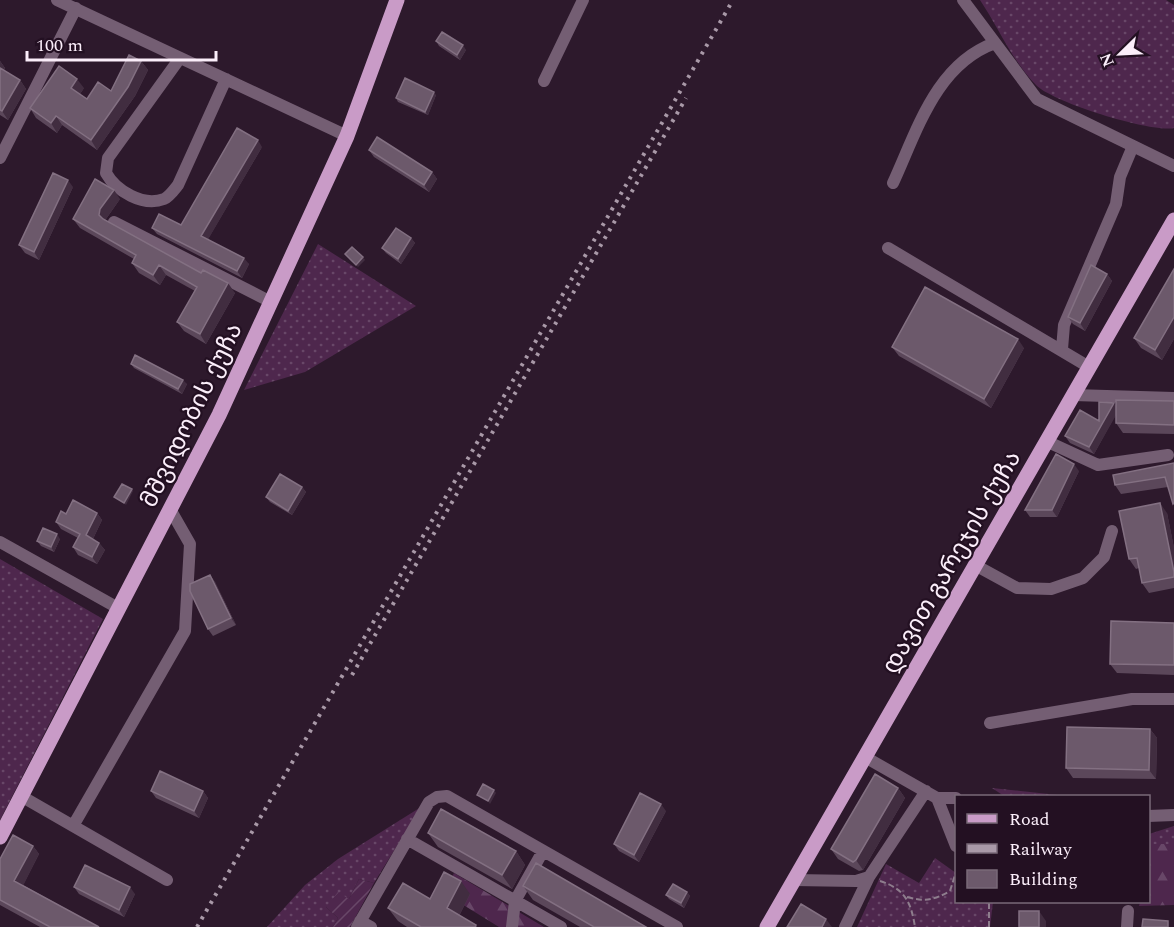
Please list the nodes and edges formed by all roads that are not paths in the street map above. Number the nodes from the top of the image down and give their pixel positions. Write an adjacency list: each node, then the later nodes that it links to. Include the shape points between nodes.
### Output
1 (57, 0): 5 (street)
2 (397, 0): 10 (main road, მშვიდობის ქუჩა)
3 (583, 0): 9 (street)
4 (963, 0): 6 (street)
5 (76, 8): 7 (street); 12 (street)
6 (995, 43): 11 (street, via 1037,99); 14 (street, via 961,63 941,86 927,107)
7 (180, 58): 8 (street); 8 (street, via 108,158 106,173 113,186 146,202 166,198 178,185)
8 (226, 79): 10 (street)
9 (544, 81)
10 (347, 136): 18 (main road, მშვიდობის ქუჩა)
11 (1133, 146): 13 (street); 19 (street, via 1120,177 1116,204 1064,325)
12 (0, 158)
13 (1174, 166)
14 (893, 183)
15 (1174, 220): 20 (main road, დავით გარეჯის ქუჩა)
16 (114, 222): 18 (street)
17 (888, 248): 19 (street)
18 (272, 302): 25 (main road, მშვიდობის ქუჩა)
19 (1062, 349): 20 (street)
20 (1089, 367): 21 (main road, დავით გარეჯის ქუჩა)
21 (1073, 395): 22 (street); 23 (main road, დავით გარეჯის ქუჩა)
22 (1174, 398)
23 (1046, 441): 24 (street, via 1098,465); 28 (main road, დავით გარეჯის ქუჩა)
24 (1168, 455)
25 (170, 509): 29 (main road, მშვიდობის ქუჩა); 38 (street, via 190,544 185,631)
26 (1112, 531): 28 (street, via 1104,557 1083,578 1051,589 1017,588)
27 (0, 542): 29 (street)
28 (975, 565): 32 (main road, დავით გარეჯის ქუჩა)
29 (118, 608): 34 (main road, მშვიდობის ქუჩა)
30 (1174, 699): 31 (street, via 1132,699)
31 (990, 723)
32 (865, 757): 33 (street); 45 (main road, დავით გარეჯის ქუჩა)
33 (932, 794): 35 (street); 41 (street); 43 (street)
34 (21, 796): 38 (street); 39 (main road, მშვიდობის ქუჩა)
35 (955, 798)
36 (1174, 815): 37 (street)
37 (1150, 816)
38 (73, 826): 44 (street)
39 (0, 837)
40 (407, 838): 42 (street, via 429,802 447,796); 46 (street); 48 (street)
41 (955, 842)
42 (543, 851): 46 (street); 51 (street)
43 (869, 877): 45 (street, via 856,881); 53 (street)
44 (167, 880)
45 (794, 880): 52 (main road, დავით გარეჯის ქუჩა)
46 (515, 901): 49 (street); 50 (street)
47 (1128, 911): 54 (street)
48 (363, 925)
49 (512, 927)
50 (561, 927)
51 (677, 927)
52 (767, 927)
53 (845, 927)
54 (1128, 927)

